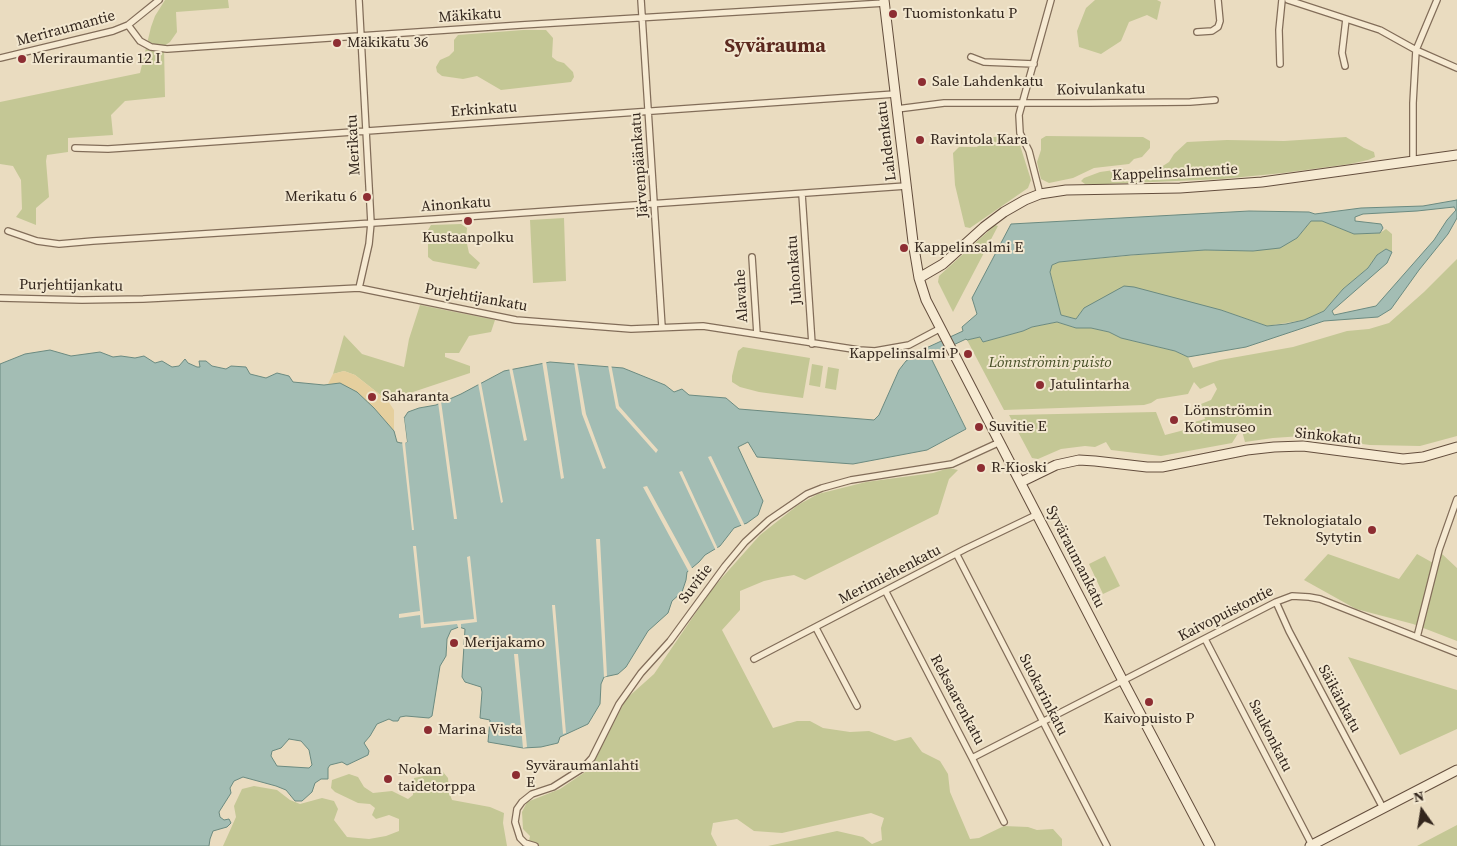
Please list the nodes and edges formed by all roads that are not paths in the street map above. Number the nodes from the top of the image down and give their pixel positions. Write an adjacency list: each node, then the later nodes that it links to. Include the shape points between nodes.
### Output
1 (159, 0): 12 (street, Meriraumantie)
2 (359, 0): 14 (street, Merikatu)
3 (641, 0): 10 (street, Järvenpäänkatu)
4 (1051, 0): 18 (street)
5 (1218, 0): 13 (street, via 1218,27 1212,31)
6 (1282, 0): 19 (street)
7 (1288, 0): 11 (street)
8 (1437, 0): 15 (street)
9 (884, 1): 10 (street, Mäkikatu); 22 (main road, Lahdenkatu)
10 (642, 18): 14 (street, Mäkikatu); 26 (street, Järvenpäänkatu)
11 (1346, 19): 15 (street, via 1390,34); 20 (street, via 1342,53)
12 (128, 25): 14 (street, Mäkikatu, via 140,41 159,49); 17 (street, Meriraumantie)
13 (1197, 32)
14 (361, 37): 27 (street, Merikatu)
15 (1416, 50): 21 (street); 30 (street)
16 (971, 57): 18 (street, via 984,62)
17 (0, 58)
18 (1034, 64): 24 (street)
19 (1280, 64)
20 (1345, 66)
21 (1457, 68)
22 (895, 94): 25 (main road, Lahdenkatu); 26 (street, Erkinkatu)
23 (1216, 100): 24 (street, Koivulankatu)
24 (1023, 104): 25 (street, Koivulankatu, via 944,103); 33 (street, via 1019,115 1020,133 1029,151)
25 (897, 109): 31 (main road, Lahdenkatu)
26 (648, 112): 27 (street, Erkinkatu); 34 (street, Järvenpäänkatu)
27 (366, 130): 28 (street, Erkinkatu, via 108,149); 35 (street, Merikatu)
28 (76, 148)
29 (1457, 154): 30 (main road, Kappelinsalmentie)
30 (1413, 160): 33 (main road, Kappelinsalmentie, via 1262,182 1180,188 1066,190)
31 (906, 186): 32 (street, Ainonkatu); 38 (main road, Lahdenkatu)
32 (802, 194): 34 (street, Ainonkatu); 44 (street, Juhonkatu)
33 (1040, 194): 38 (main road, Kappelinsalmentie, via 1004,212 943,264)
34 (656, 204): 35 (street, Ainonkatu); 41 (street, Järvenpäänkatu)
35 (372, 223): 36 (street, Ainonkatu, via 59,244 37,241); 39 (street, Merikatu)
36 (8, 231)
37 (752, 257): 43 (street, Alavahe)
38 (919, 278): 42 (main road, Syväraumankatu, via 926,300)
39 (359, 288): 40 (street, Purjehtijankatu, via 143,299); 41 (street, Purjehtijankatu, via 516,320 631,329)
40 (0, 298)
41 (662, 327): 43 (street, Purjehtijankatu, via 703,326)
42 (943, 331): 44 (street, Purjehtijankatu, via 894,348 859,350); 45 (main road, Syväraumankatu)
43 (757, 334): 44 (street, Purjehtijankatu)
44 (812, 344)
45 (1000, 442): 47 (main road, Syväraumankatu); 65 (street, Suvitie, via 952,464 822,488 807,494 769,520 745,542 641,673 619,704 592,758 583,768 553,787 532,794 522,802 515,822 520,838)
46 (1457, 447): 47 (main road, Sinkokatu, via 1403,459 1304,446 1274,447 1162,468 1079,460 1056,464)
47 (1021, 482): 49 (main road, Syväraumankatu)
48 (1457, 499): 54 (street)
49 (1038, 514): 50 (street, Merimiehenkatu); 58 (main road, Syväraumankatu)
50 (957, 555): 51 (street, Merimiehenkatu); 60 (street, Suokarinkatu)
51 (886, 592): 53 (street, Merimiehenkatu); 61 (street, Reksaarenkatu)
52 (1276, 602): 54 (street, Kaivopuistontie, via 1292,596 1320,599); 55 (street, Kaivopuistontie); 63 (street, Säikänkatu)
53 (816, 628): 57 (street, Merimiehenkatu); 59 (street)
54 (1417, 637): 56 (street, Kaivopuistontie)
55 (1205, 639): 58 (street, Kaivopuistontie); 68 (street, Saukonkatu)
56 (1457, 653)
57 (754, 659)
58 (1123, 681): 60 (street, Kaivopuistontie); 67 (main road, Syväraumankatu)
59 (856, 706)
60 (1042, 722): 61 (street, Kaivopuistontie); 66 (street, Suokarinkatu)
61 (972, 758): 64 (street, Reksaarenkatu)
62 (1457, 770): 63 (main road)
63 (1383, 808): 68 (main road)
64 (1004, 822)
65 (534, 846)
66 (1107, 846)
67 (1210, 846)
68 (1311, 846)

